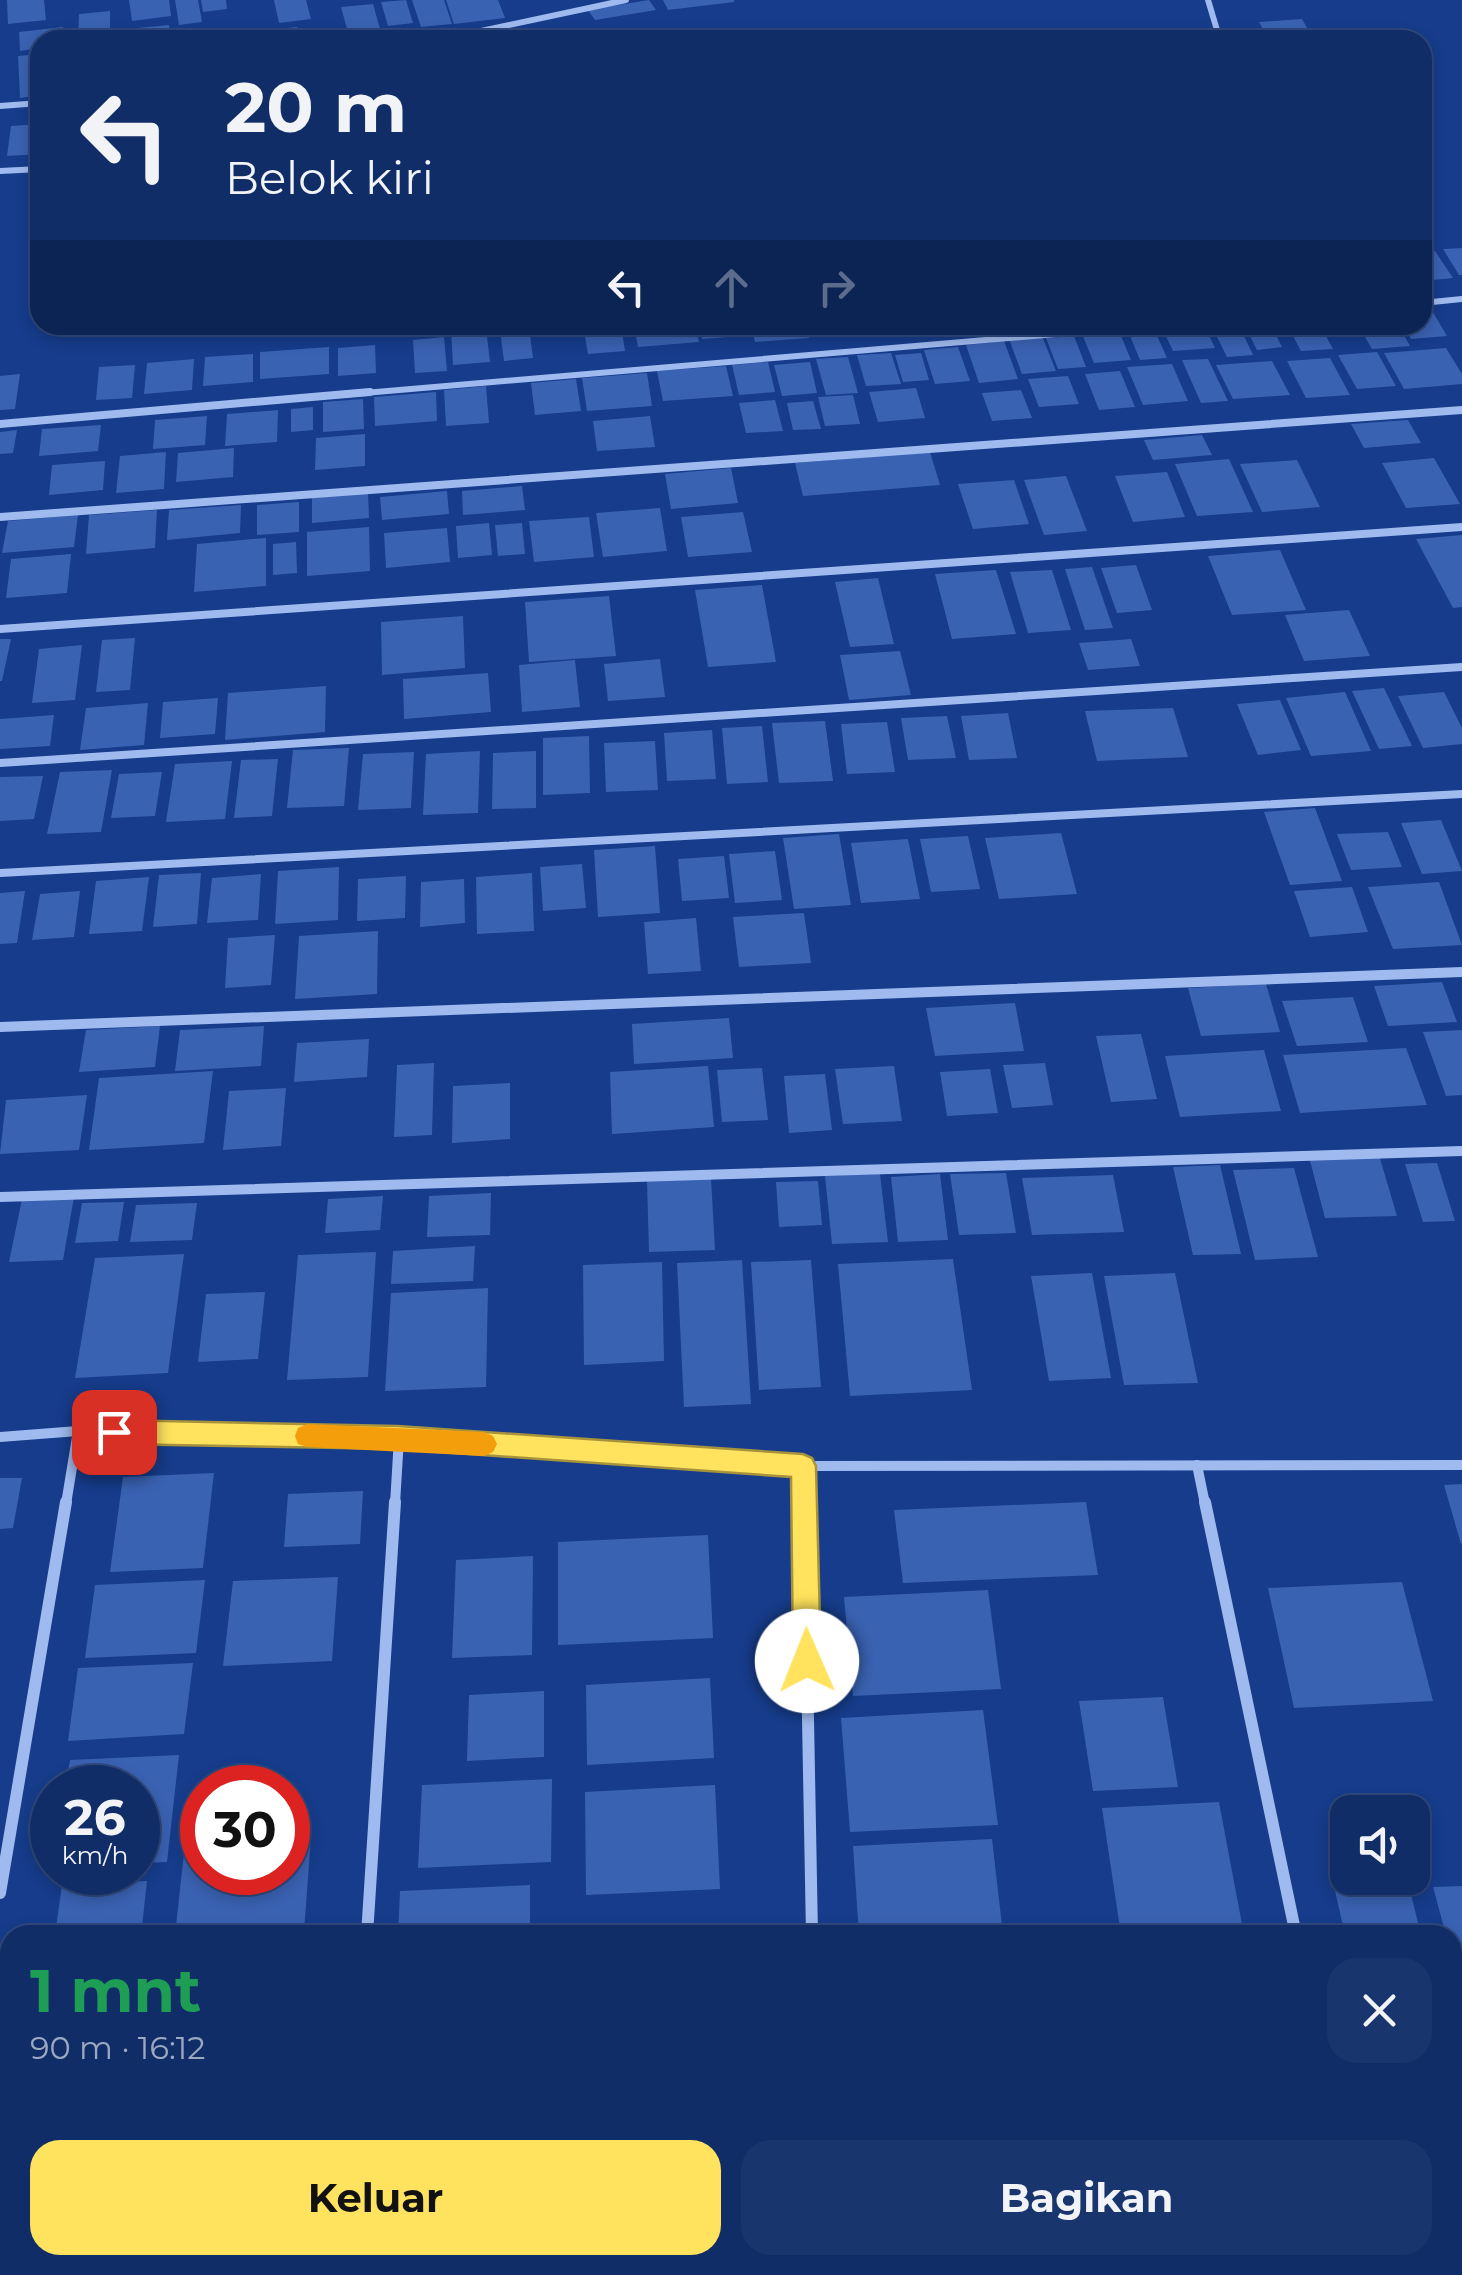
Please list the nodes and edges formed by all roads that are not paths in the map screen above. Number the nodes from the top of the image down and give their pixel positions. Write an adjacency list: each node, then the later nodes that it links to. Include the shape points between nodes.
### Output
1 (626, 0): 3 (street)
2 (1208, 0): 4 (street)
3 (486, 30)
4 (1217, 30)
5 (30, 104): 6 (street)
6 (0, 106)
7 (30, 170): 8 (street)
8 (0, 171)
9 (1462, 300): 10 (street)
10 (1432, 302)
11 (1045, 335): 13 (street)
12 (1462, 410): 14 (street)
13 (0, 424)
14 (0, 517)
15 (1462, 527): 16 (street)
16 (0, 630)
17 (1462, 667): 18 (street)
18 (0, 763)
19 (1462, 794): 20 (street)
20 (0, 873)
21 (1462, 972): 22 (street)
22 (0, 1027)
23 (1462, 1151): 24 (street)
24 (0, 1196)
25 (78, 1431): 26 (street); 27 (street); 31 (street)
26 (0, 1438)
27 (398, 1438): 29 (street); 32 (street)
28 (1462, 1465): 30 (street)
29 (803, 1466): 30 (street); 33 (street)
30 (1197, 1466): 34 (street)
31 (0, 1893)
32 (367, 1925)
33 (812, 1925)
34 (1294, 1925)

